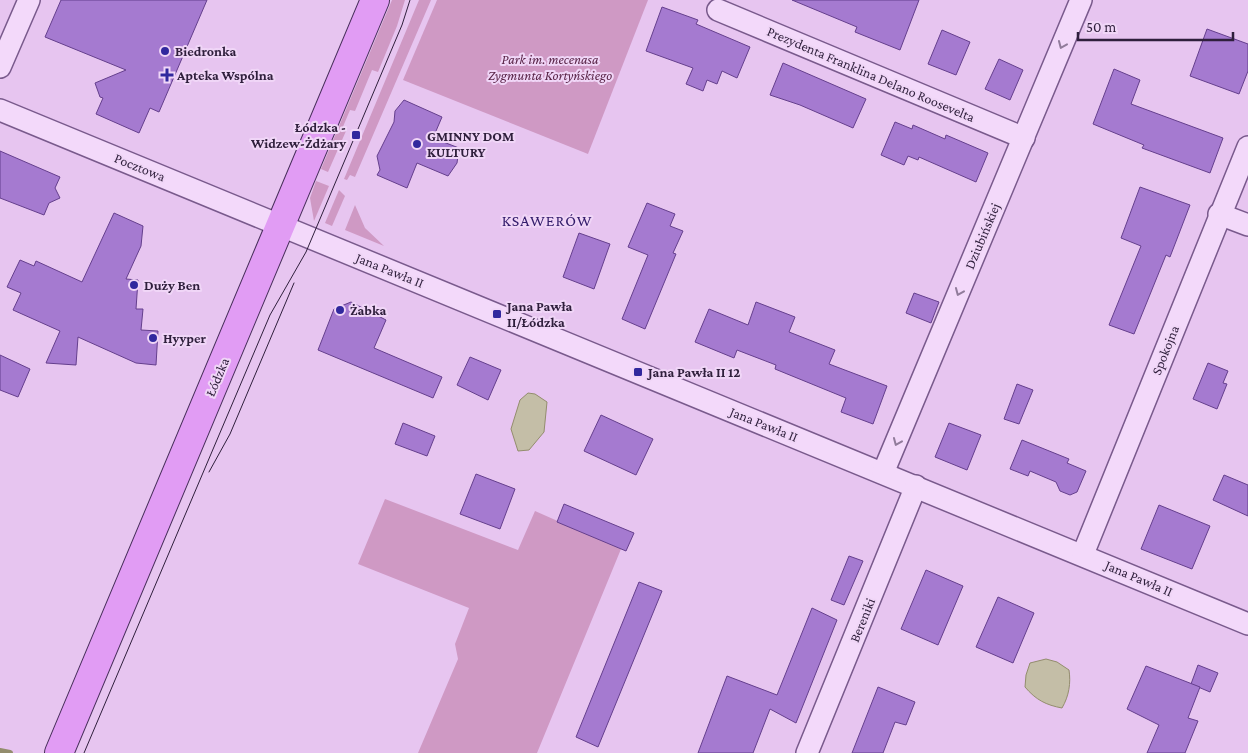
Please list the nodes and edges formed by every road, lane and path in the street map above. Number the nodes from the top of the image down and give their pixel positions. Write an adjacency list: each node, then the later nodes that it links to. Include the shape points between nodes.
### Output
1 (29, 0): 5 (street)
2 (374, 0): 10 (main road, Łódzka)
3 (1081, 0): 7 (street, Dziubińskiej, one-way to 7)
4 (718, 10): 7 (street, Prezydenta Franklina Delano Roosevelta)
5 (0, 68)
6 (0, 110): 10 (street, Pocztowa)
7 (1024, 138): 12 (street, Dziubińskiej, one-way to 12)
8 (1248, 147): 9 (street, Spokojna)
9 (1219, 214): 11 (street); 14 (street, Spokojna)
10 (280, 225): 12 (street, Jana Pawła II); 16 (main road, Łódzka)
11 (1248, 225)
12 (884, 473): 13 (street, Jana Pawła II)
13 (916, 486): 14 (street, Jana Pawła II); 17 (street, Bereniki)
14 (1083, 554): 15 (street, Jana Pawła II)
15 (1248, 624)
16 (59, 753)
17 (808, 753)

